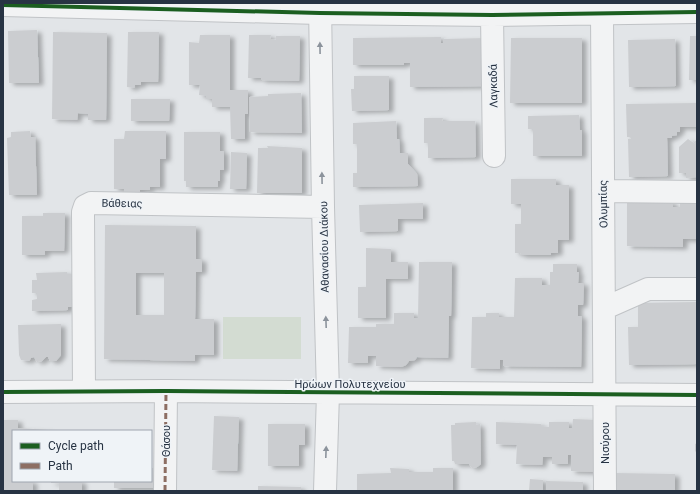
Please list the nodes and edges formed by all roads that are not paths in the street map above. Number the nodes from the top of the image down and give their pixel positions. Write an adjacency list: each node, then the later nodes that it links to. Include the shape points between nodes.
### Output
1 (3, 5): 2 (street)
2 (320, 8): 5 (street); 9 (street, Αθανασίου Διάκου, one-way to 2)
3 (697, 12): 4 (street)
4 (602, 14): 5 (street); 7 (street, Ολυμπίας)
5 (492, 15): 6 (street, Λαγκαδά)
6 (494, 156)
7 (603, 191): 8 (street); 11 (street, Ολυμπίας)
8 (697, 192)
9 (323, 206): 12 (street, Βάθειας, via 91,203 85,206 82,212); 15 (street, Αθανασίου Διάκου, one-way to 9)
10 (697, 289): 11 (street, via 648,289)
11 (605, 308): 16 (street, Ολυμπίας)
12 (84, 391): 13 (street, Ηρώων Πολυτεχνείου); 14 (street, Ηρώων Πολυτεχνείου)
13 (166, 391): 15 (street, Ηρώων Πολυτεχνείου); 18 (street, Θάσου)
14 (3, 392)
15 (328, 393): 16 (street, Ηρώων Πολυτεχνείου); 19 (street, Αθανασίου Διάκου, one-way to 15)
16 (605, 394): 17 (street, Ηρώων Πολυτεχνείου); 20 (street, Νισύρου)
17 (697, 395)
18 (165, 491)
19 (325, 491)
20 (605, 491)

